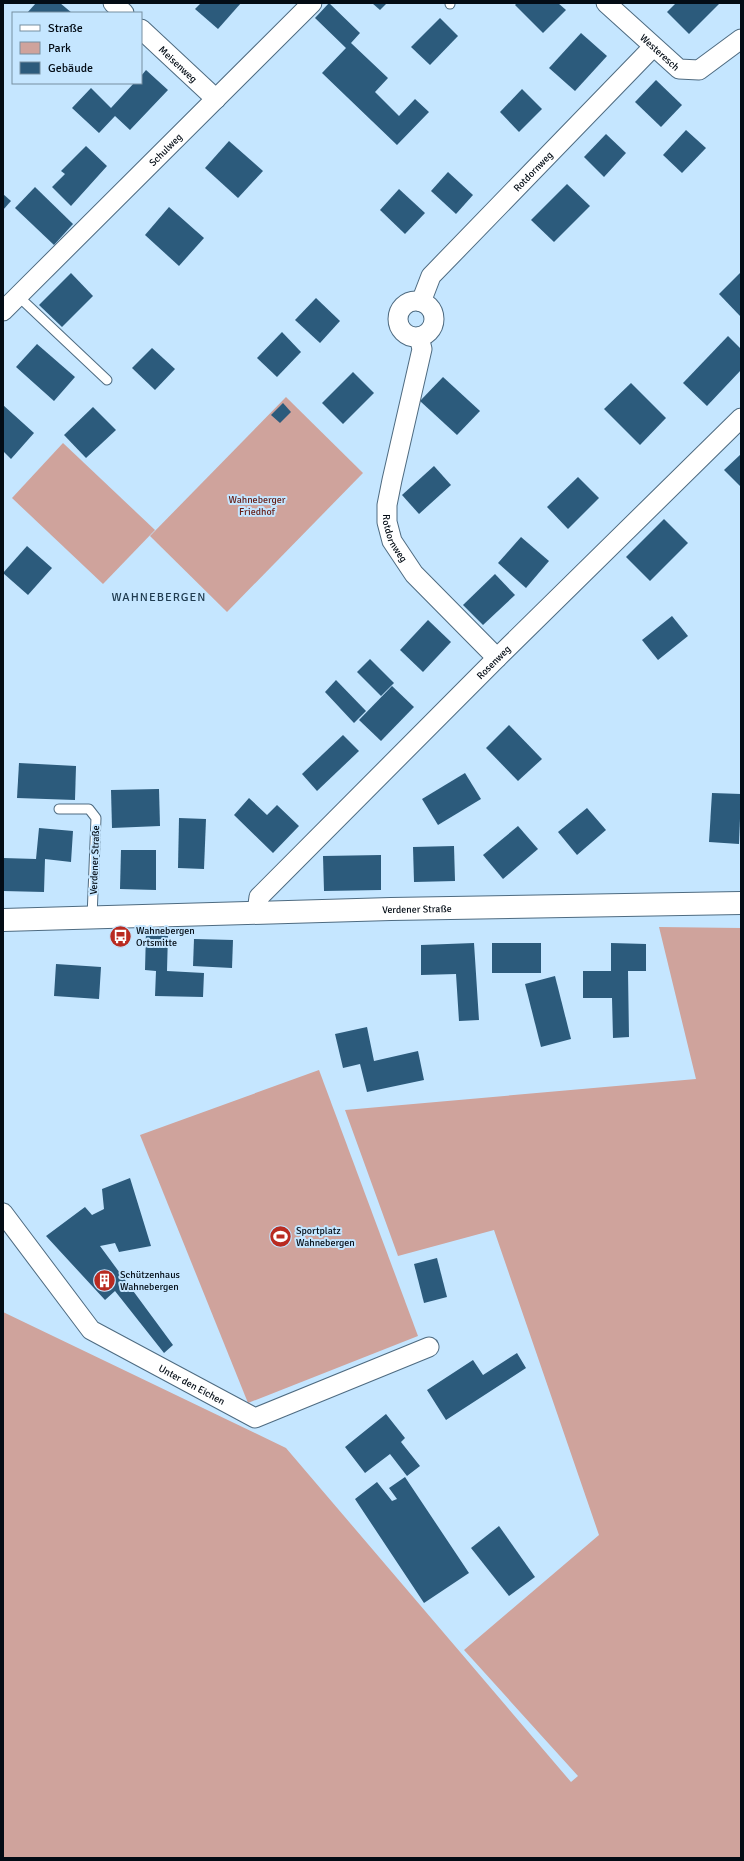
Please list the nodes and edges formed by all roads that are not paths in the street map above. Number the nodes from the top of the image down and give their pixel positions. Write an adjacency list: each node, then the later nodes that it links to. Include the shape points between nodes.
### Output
1 (113, 3): 4 (street)
2 (312, 3): 8 (street, Schulweg)
3 (606, 3): 7 (street, Westeresch)
4 (123, 12)
5 (142, 30): 8 (street, Meisenweg)
6 (741, 38): 7 (street, Westeresch, via 699,70 679,69)
7 (653, 47): 10 (street, Rotdornweg, via 431,276)
8 (216, 99): 9 (street, Schulweg)
9 (18, 296): 11 (street, Schulweg); 13 (lane)
10 (422, 302): 12 (street, via 432,310 434,324 431,330); 12 (street, via 407,303 398,314 401,329 412,337)
11 (3, 311)
12 (420, 337): 15 (street, Rotdornweg, via 422,349 392,480 387,505 387,522 392,541 414,574)
13 (107, 380)
14 (741, 418): 15 (street, Rosenweg)
15 (497, 658): 18 (street, Rosenweg, via 259,896)
16 (59, 809): 19 (lane, Verdener Straße, via 89,810 96,818)
17 (741, 903): 18 (street, Verdener Straße)
18 (257, 912): 19 (street, Verdener Straße)
19 (92, 918): 20 (street, Verdener Straße)
20 (3, 920)
21 (3, 1213): 22 (street, Unter den Eichen, via 92,1330 255,1418)
22 (429, 1347)

